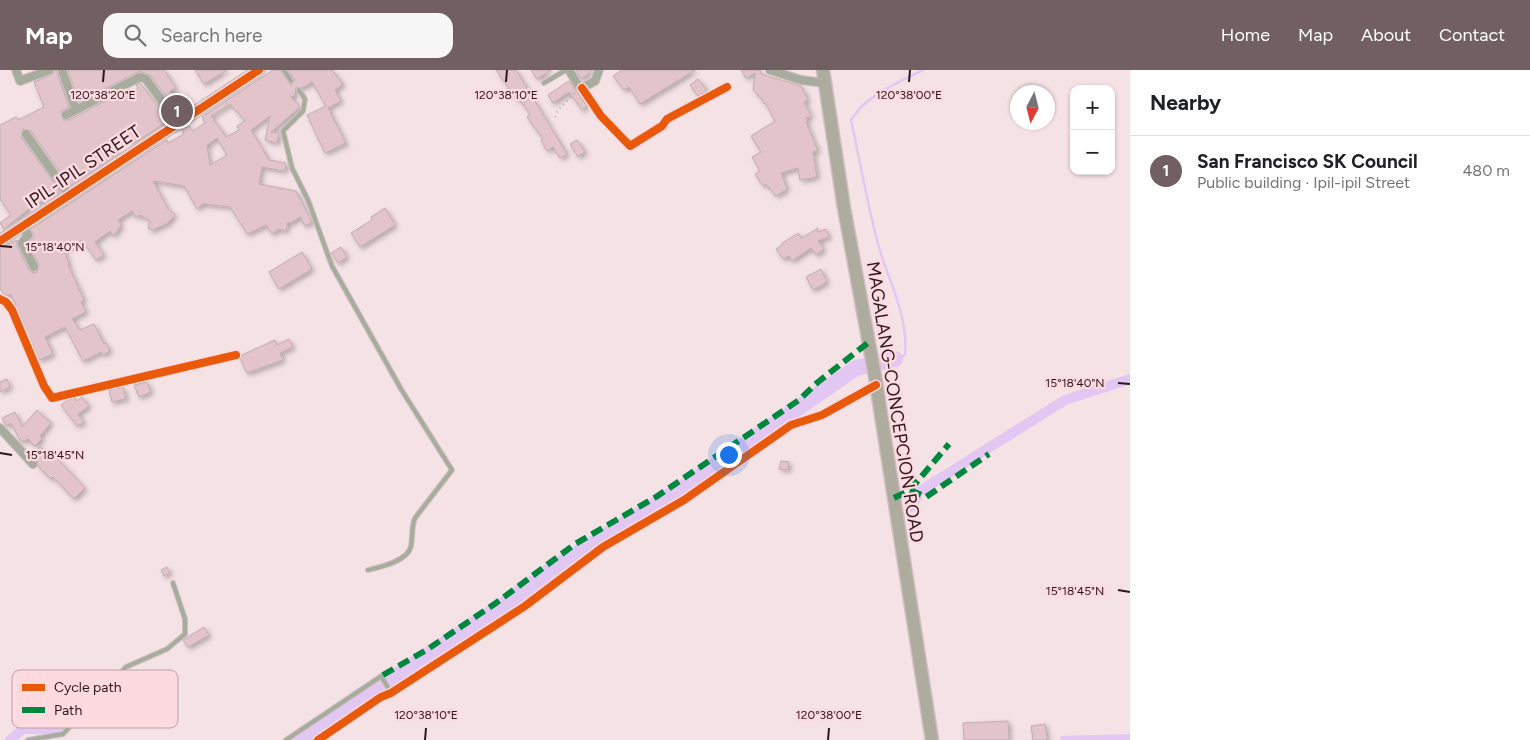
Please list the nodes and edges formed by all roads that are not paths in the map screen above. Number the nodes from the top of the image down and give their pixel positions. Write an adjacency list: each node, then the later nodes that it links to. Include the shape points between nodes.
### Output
1 (16, 70): 2 (street, via 20,81)
2 (48, 70)
3 (62, 70): 16 (street)
4 (284, 70): 10 (lane)
5 (567, 70): 11 (lane); 14 (street)
6 (599, 70): 14 (street, via 595,81)
7 (770, 70): 12 (street, via 801,80)
8 (823, 70): 12 (main road, MAGALANG-CONCEPCION ROAD)
9 (254, 71): 18 (street, IPIL-IPIL STREET)
10 (291, 81)
11 (544, 83)
12 (825, 83): 26 (main road, MAGALANG-CONCEPCION ROAD)
13 (728, 87): 14 (street, via 667,119 662,126 630,146 601,116)
14 (581, 88)
15 (299, 90): 29 (lane, via 305,99 303,111 283,131 292,168 308,200 332,266 401,389 452,470 415,518 408,553)
16 (76, 110): 17 (street); 18 (street, via 143,77)
17 (66, 115)
18 (178, 123): 20 (street, IPIL-IPIL STREET)
19 (26, 134): 20 (street)
20 (69, 195): 21 (street, IPIL-IPIL STREET)
21 (23, 226): 22 (street, IPIL-IPIL STREET); 23 (street, via 28,235 22,242)
22 (0, 241)
23 (34, 267)
24 (0, 299): 25 (street, via 12,310 52,398)
25 (236, 355)
26 (876, 380): 32 (street, via 822,415 791,425 684,500 603,547 525,606); 37 (main road, MAGALANG-CONCEPCION ROAD)
27 (0, 428): 28 (street)
28 (33, 464)
29 (368, 570)
30 (173, 584): 31 (lane, via 185,619 185,634 167,649)
31 (123, 670)
32 (391, 693): 35 (lane, via 382,676); 36 (street)
33 (69, 728): 34 (lane, via 63,734)
34 (28, 740)
35 (286, 740)
36 (318, 740)
37 (932, 740)

